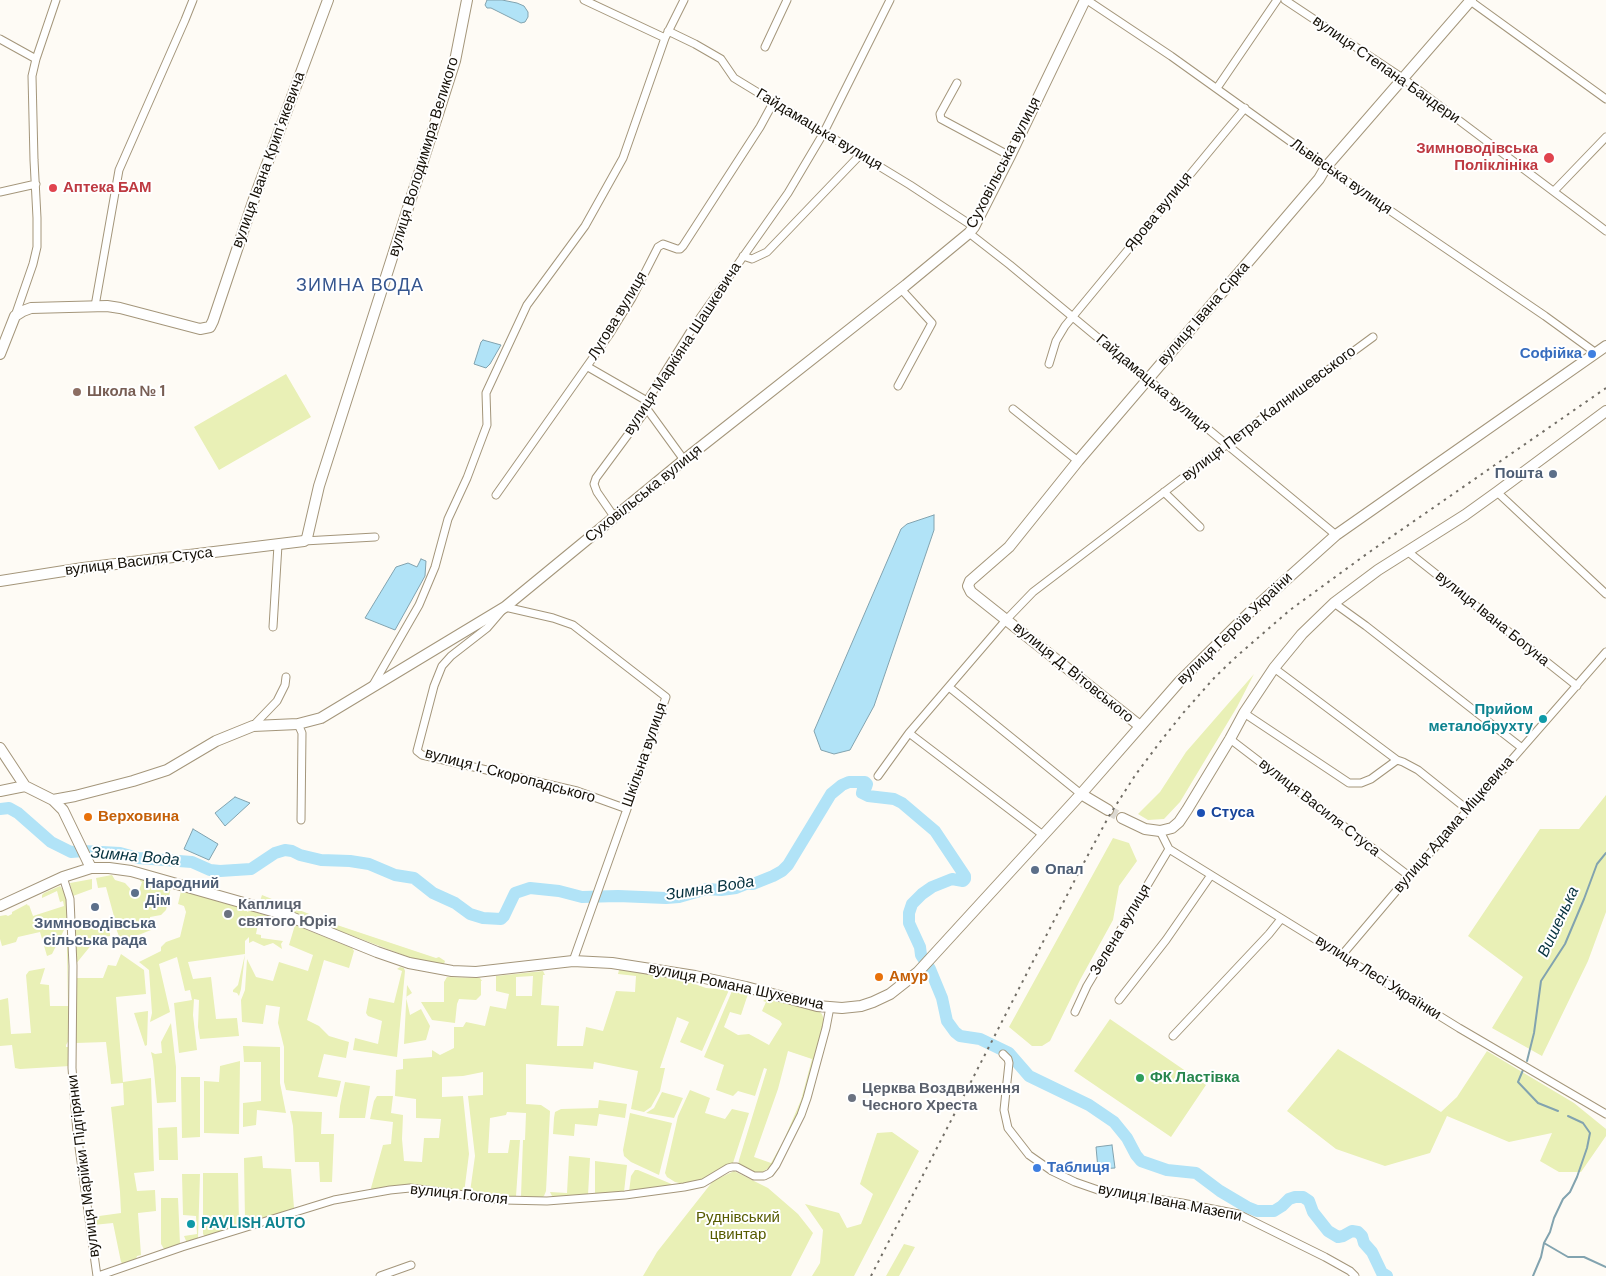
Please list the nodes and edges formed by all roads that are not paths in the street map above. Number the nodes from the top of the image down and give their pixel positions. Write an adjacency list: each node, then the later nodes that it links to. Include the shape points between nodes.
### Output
1 (56, 0): 16 (street)
2 (192, 0): 35 (street, via 119,170)
3 (328, 0): 35 (street, вулиця Івана Крипʼякевича, via 210,327 200,329 120,308)
4 (467, 0): 60 (street, вулиця Володимира Великого, via 455,61)
5 (584, 0): 13 (street, Гайдамацька вулиця)
6 (684, 0): 13 (street)
7 (787, 0): 15 (street)
8 (890, 0): 23 (street, вулиця Маркіяна Шашкевича)
9 (1086, 0): 19 (street, Львівська вулиця); 26 (street, Суховільська вулиця)
10 (1277, 0): 19 (street)
11 (1285, 0): 17 (street, вулиця Степана Бандери)
12 (1470, 0): 17 (street, вулиця Івана Сірка); 20 (street)
13 (666, 35): 21 (street, Гайдамацька вулиця, via 695,44 721,59 734,78); 73 (street, via 623,158 585,226 527,305 486,393 486,425 448,519 435,567 419,605)
14 (0, 39): 16 (street)
15 (765, 47)
16 (36, 58): 28 (street, via 32,98)
17 (1404, 79): 27 (street, вулиця Івана Сірка); 29 (street, вулиця Степана Бандери)
18 (957, 83): 26 (street, via 940,114 941,119)
19 (1217, 88): 22 (street, Львівська вулиця)
20 (1606, 99)
21 (773, 103): 23 (street, Гайдамацька вулиця); 43 (street, Лугова вулиця, via 683,246 677,249 664,244 658,247 632,298)
22 (1245, 108): 27 (street, Львівська вулиця); 37 (street, Ярова вулиця)
23 (823, 134): 25 (street, Гайдамацька вулиця); 33 (street, вулиця Маркіяна Шашкевича, via 788,193)
24 (1606, 137): 29 (street)
25 (860, 156): 31 (street, Гайдамацька вулиця, via 910,185); 33 (street, вулиця Маркіяна Шашкевича, via 767,252 752,259)
26 (1010, 156): 31 (street, Суховільська вулиця)
27 (1326, 167): 40 (street, Львівська вулиця); 44 (street, вулиця Івана Сірка)
28 (36, 184): 30 (street); 36 (street, via 37,247)
29 (1554, 191): 32 (street, вулиця Степана Бандери)
30 (0, 192)
31 (971, 230): 34 (street, Суховільська вулиця); 37 (street, Гайдамацька вулиця)
32 (1606, 231)
33 (743, 256): 46 (street, вулиця Маркіяна Шашкевича)
34 (901, 289): 45 (street, via 932,323); 51 (street, Суховільська вулиця)
35 (95, 306): 36 (street, via 31,308)
36 (15, 316): 41 (street)
37 (1072, 317): 42 (street, Ярова вулиця, via 1056,341); 44 (street, Гайдамацька вулиця)
38 (1373, 336): 50 (street, вулиця Петра Калнишевського)
39 (1606, 346): 40 (street, вулиця Героїв України)
40 (1596, 353): 58 (street, вулиця Героїв України)
41 (0, 354)
42 (1049, 364)
43 (588, 367): 46 (street); 55 (street, Лугова вулиця)
44 (1148, 379): 50 (street, Гайдамацька вулиця); 52 (street, вулиця Івана Сірка)
45 (898, 386)
46 (647, 401): 47 (street, вулиця Маркіяна Шашкевича)
47 (647, 409): 51 (street); 56 (street, вулиця Маркіяна Шашкевича, via 594,484)
48 (1013, 409): 52 (street)
49 (1606, 412): 54 (street)
50 (1226, 445): 53 (street, вулиця Петра Калнишевського); 58 (street, Гайдамацька вулиця)
51 (684, 460): 56 (street, Суховільська вулиця)
52 (1078, 461): 67 (street, вулиця Івана Сірка, via 1009,547 970,581 971,592)
53 (1164, 492): 57 (street, вулиця Петра Калнишевського); 67 (street, вулиця Петра Калнишевського, via 1032,592)
54 (1497, 492): 62 (street); 64 (street)
55 (496, 495)
56 (615, 518): 66 (street, Суховільська вулиця)
57 (1200, 526)
58 (1336, 535): 78 (street, вулиця Героїв України, via 1249,613)
59 (375, 537): 60 (street, вулиця Василя Стуса)
60 (304, 541): 61 (street, вулиця Василя Стуса)
61 (278, 545): 63 (street, вулиця Василя Стуса); 68 (street)
62 (1407, 551): 65 (street); 72 (street, вулиця Івана Богуна)
63 (0, 581)
64 (1606, 594)
65 (1334, 603): 70 (street); 82 (street)
66 (505, 607): 73 (street, Суховільська вулиця); 89 (street, Шкільна вулиця, via 573,625 666,697); 89 (street, вулиця І. Скоропадського, via 487,628 442,666 418,751 422,755 578,791)
67 (1006, 620): 74 (street, вулиця Петра Калнишевського); 78 (street, вулиця Д. Вітовського)
68 (273, 627)
69 (1606, 652): 72 (street, вулиця Адама Міцкевича)
70 (1274, 668): 75 (street); 83 (street)
71 (286, 677): 77 (street, via 277,700)
72 (1577, 686): 82 (street, вулиця Адама Міцкевича)
73 (372, 687): 76 (street, Суховільська вулиця, via 321,718)
74 (949, 687): 79 (street, вулиця Петра Калнишевського); 87 (street)
75 (1244, 713): 80 (street); 83 (street, via 1349,783 1370,779)
76 (298, 724): 77 (street, Суховільська вулиця); 93 (street, via 302,734)
77 (252, 726): 88 (street, Суховільська вулиця, via 216,741 167,770)
78 (1140, 726): 87 (street, вулиця Героїв України)
79 (909, 733): 84 (street, вулиця Петра Калнишевського); 95 (street)
80 (1230, 739): 94 (street, via 1179,822); 99 (street, вулиця Василя Стуса)
81 (0, 748): 85 (street)
82 (1522, 748): 91 (street, вулиця Адама Міцкевича)
83 (1397, 760): 91 (street, via 1418,770)
84 (878, 776)
85 (25, 786): 86 (street); 88 (street)
86 (0, 791)
87 (1081, 794): 90 (street); 95 (street, вулиця Героїв України)
88 (53, 800): 97 (street, via 63,810)
89 (627, 809): 104 (street, Шкільна вулиця)
90 (1108, 810)
91 (1468, 810): 99 (street, вулиця Адама Міцкевича)
92 (1122, 818): 94 (street)
93 (301, 820)
94 (1160, 832): 96 (street, вулиця Лесі Українки)
95 (1043, 835): 105 (street, вулиця Героїв України)
96 (1169, 849): 98 (street, вулиця Лесі Українки); 108 (street, Зелена вулиця, via 1087,986)
97 (91, 868): 100 (street, вулиця Романа Шухевича); 104 (street, вулиця Романа Шухевича, via 131,871 198,889 286,915 401,960 443,970 462,973)
98 (1212, 876): 102 (street, вулиця Лесі Українки); 106 (street)
99 (1409, 876): 103 (street, вулиця Адама Міцкевича)
100 (63, 877): 101 (street, вулиця Романа Шухевича); 113 (street, вулиця Марійки Підгірянки, via 70,899 72,1068 77,1133)
101 (0, 906)
102 (1281, 918): 103 (street, вулиця Лесі Українки); 109 (street)
103 (1342, 955): 111 (street, вулиця Лесі Українки)
104 (573, 961): 107 (street, вулиця Романа Шухевича, via 670,971)
105 (918, 972): 107 (street, вулиця Романа Шухевича, via 890,994 873,1002)
106 (1119, 1000)
107 (830, 1008): 113 (street, вулиця Гоголя, via 807,1098 770,1173 760,1176 736,1167 728,1168 703,1183 684,1187 547,1201 504,1200 410,1188 364,1194 296,1211)
108 (1075, 1012)
109 (1173, 1036)
110 (1003, 1054): 115 (street, вулиця Івана Мазепи, via 1009,1064 1004,1110 1008,1128 1029,1155 1052,1171 1098,1190 1238,1214 1325,1257)
111 (1606, 1114)
112 (411, 1265): 114 (street)
113 (98, 1276)
114 (380, 1276)
115 (1355, 1276)

